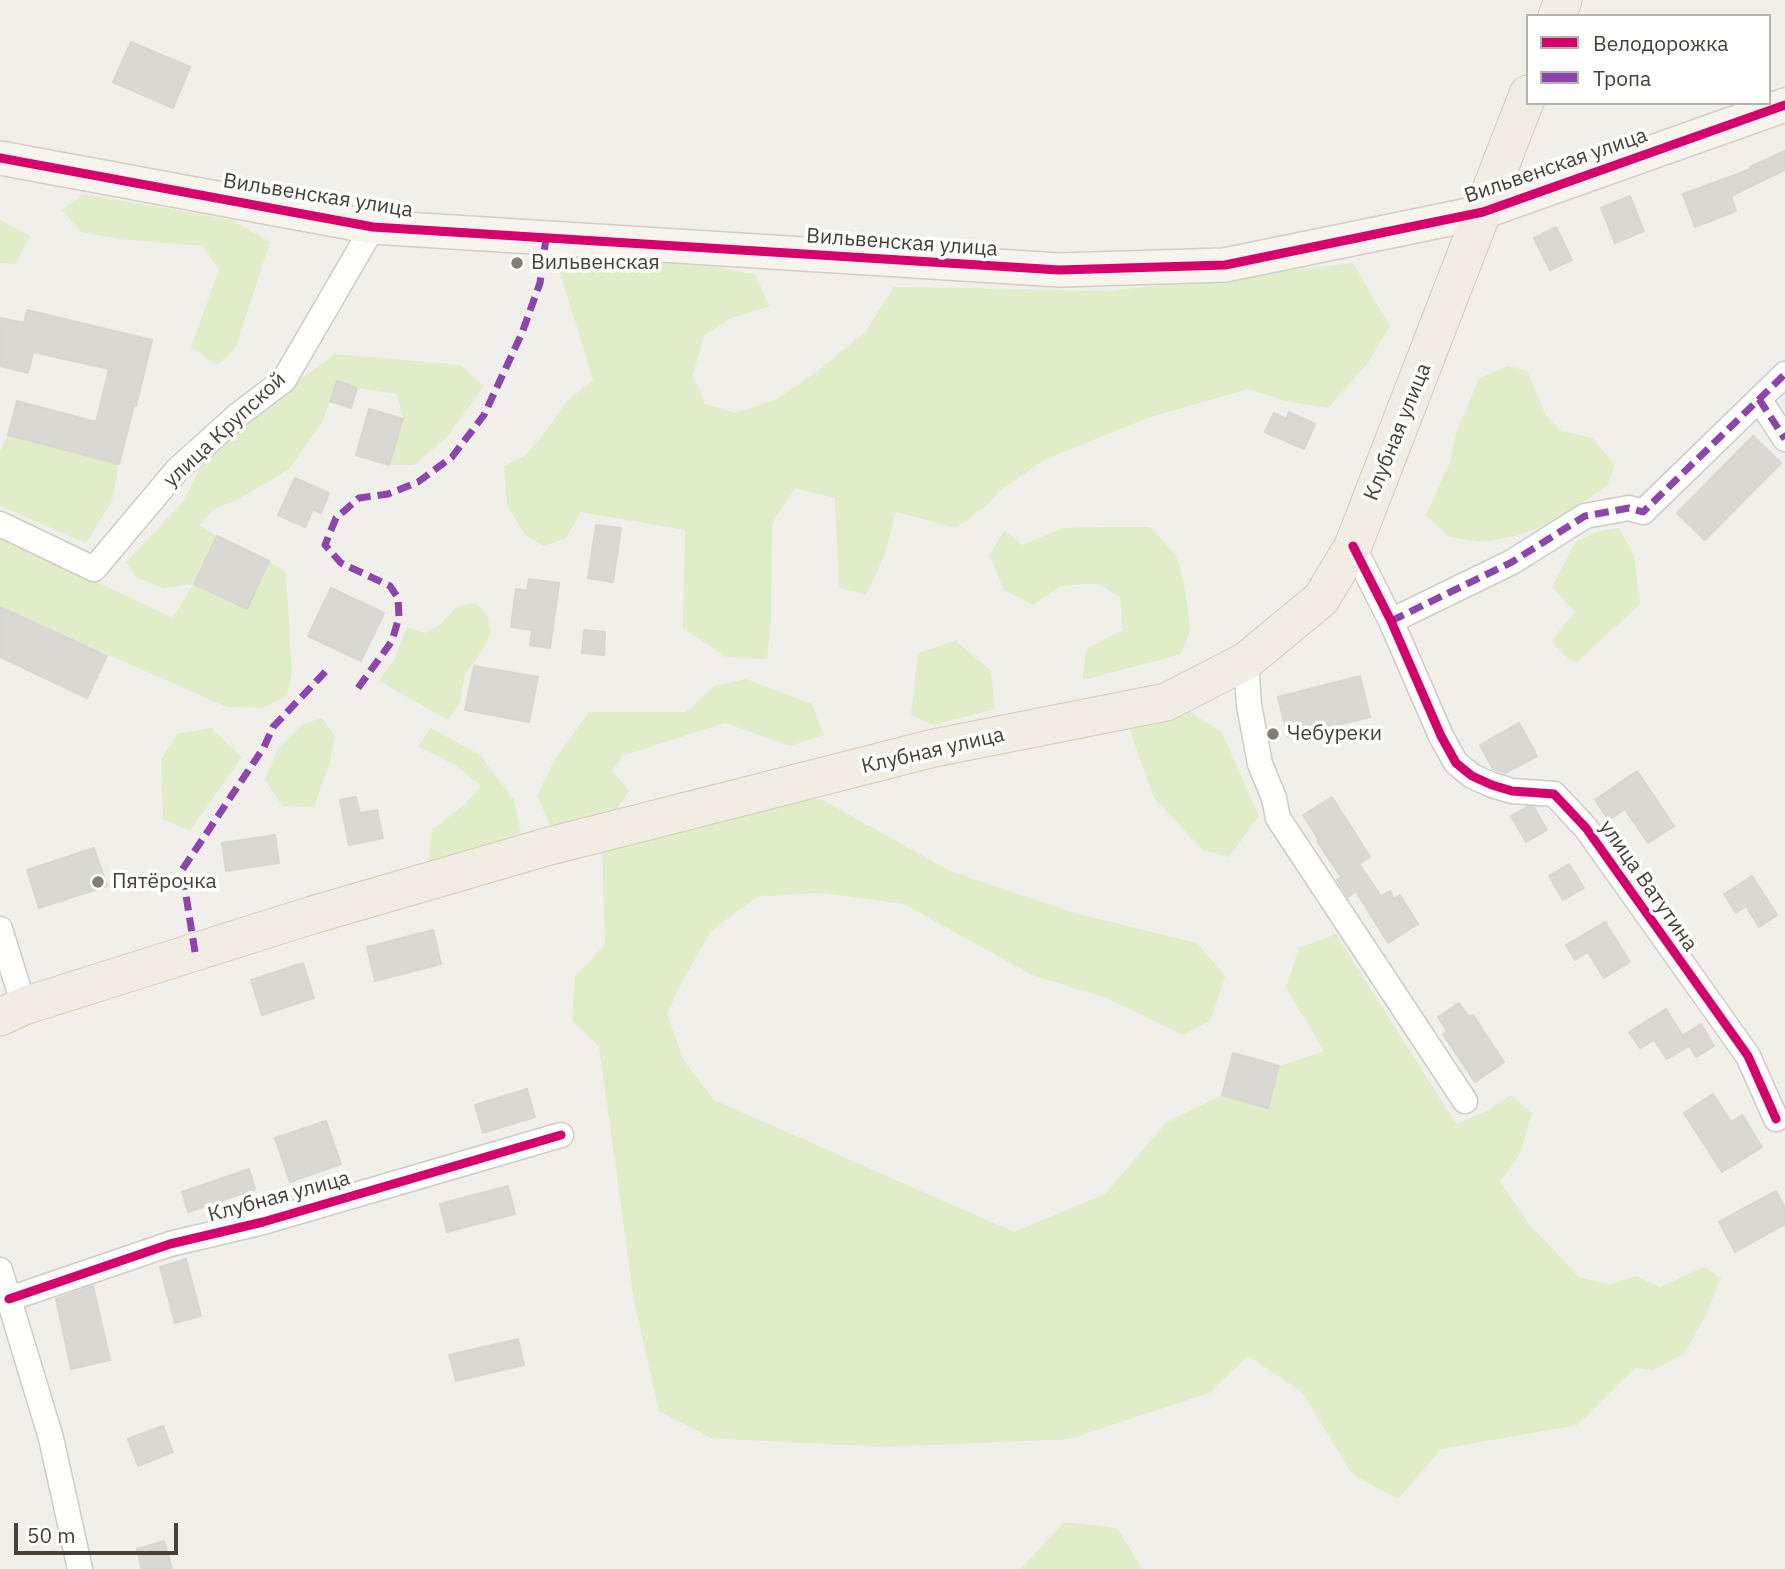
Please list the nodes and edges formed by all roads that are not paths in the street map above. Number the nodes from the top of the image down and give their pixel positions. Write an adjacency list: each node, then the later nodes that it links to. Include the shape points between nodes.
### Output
1 (1526, 99): 4 (main road, Клубная улица)
2 (1785, 106): 4 (street, Вильвенская улица)
3 (0, 159): 5 (street, Вильвенская улица)
4 (1483, 212): 5 (street, Вильвенская улица, via 1225,265 1059,270); 10 (main road, Клубная улица)
5 (373, 227): 9 (street, улица Крупской, via 284,380 177,470 94,569)
6 (1785, 374): 7 (street)
7 (1759, 400): 8 (street); 11 (street, via 1643,512 1629,508 1585,516 1512,562)
8 (1785, 439)
9 (0, 524)
10 (1353, 546): 11 (street, улица Ватутина); 12 (main road, Клубная улица, via 1321,598)
11 (1391, 621): 16 (street, улица Ватутина, via 1456,763 1492,785 1554,794 1586,828 1748,1056)
12 (1246, 661): 14 (main road, Клубная улица, via 1166,702 934,748 546,847 309,916); 15 (street, via 1260,764 1278,818)
13 (0, 929): 14 (street)
14 (12, 1012)
15 (1465, 1101)
16 (1776, 1119)
17 (561, 1135): 19 (street, Клубная улица, via 263,1222 170,1244)
18 (0, 1270): 19 (street)
19 (9, 1298): 20 (street, via 51,1438)
20 (80, 1569)

